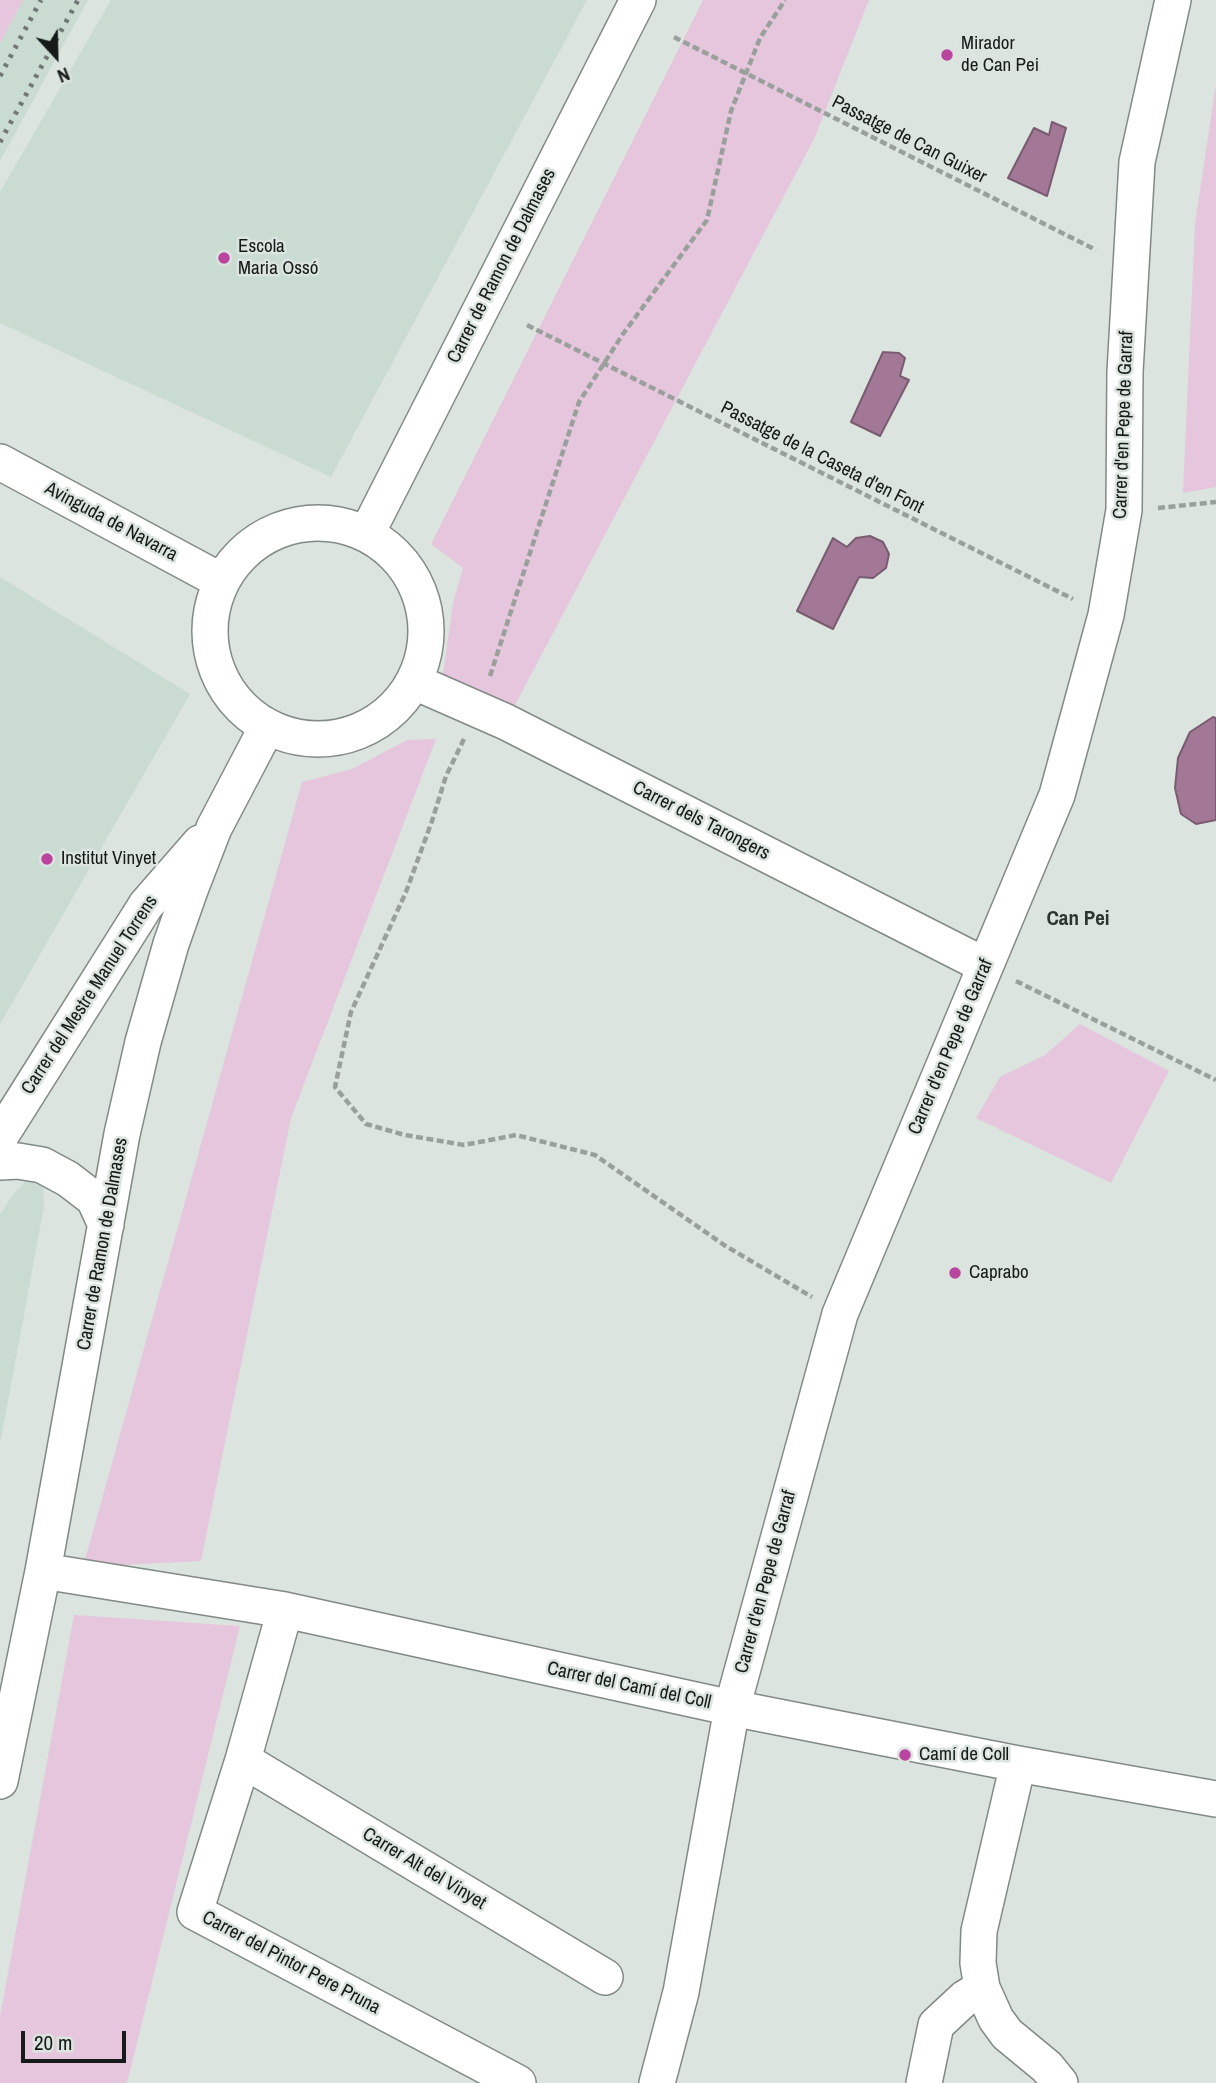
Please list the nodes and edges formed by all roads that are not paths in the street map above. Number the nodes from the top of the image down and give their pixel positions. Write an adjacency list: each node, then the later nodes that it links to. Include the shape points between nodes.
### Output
1 (638, 0): 4 (street, Carrer de Ramon de Dalmases)
2 (1173, 0): 9 (street, Carrer d'en Pepe de Garraf, via 1137,162 1125,372 1124,510 1105,615 1057,795)
3 (0, 462): 5 (street, Avinguda de Navarra)
4 (367, 533): 5 (street, via 334,523 301,523 269,534 241,554); 6 (street, via 395,553 416,581 426,614 426,649)
5 (221, 581): 7 (street, via 211,613 211,647 220,679 239,707)
6 (415, 682): 7 (street, via 394,709 366,729 344,736 299,738); 9 (street, Carrer dels Tarongers, via 479,709)
7 (267, 727): 8 (street, Carrer de Ramon de Dalmases)
8 (215, 828): 10 (street, Carrer del Mestre Manuel Torrens, via 146,905); 12 (street, Carrer de Ramon de Dalmases, via 171,944 147,1030)
9 (984, 965): 15 (street, Carrer d'en Pepe de Garraf, via 840,1314)
10 (0, 1137)
11 (0, 1162): 12 (street, via 42,1165 68,1179 94,1199)
12 (106, 1225): 13 (street, Carrer de Ramon de Dalmases)
13 (43, 1571): 14 (street, Carrer del Camí del Coll); 18 (street, Carrer de Ramon de Dalmases)
14 (285, 1611): 15 (street, Carrer del Camí del Coll); 16 (street, Carrer del Pintor Pere Pruna)
15 (732, 1708): 17 (street, Carrer del Camí del Coll); 23 (street, Carrer d'en Pepe de Garraf, via 681,1992)
16 (243, 1760): 20 (street, Carrer Alt del Vinyet); 22 (street, Carrer del Pintor Pere Pruna, via 194,1912)
17 (1018, 1764): 19 (street, Carrer del Camí del Coll); 21 (street, via 979,1931)
18 (0, 1781)
19 (1216, 1799)
20 (606, 1977)
21 (982, 1988): 24 (street, via 965,1997 936,2025); 25 (street, via 1007,2034)
22 (518, 2083)
23 (657, 2083)
24 (924, 2083)
25 (1060, 2083)

